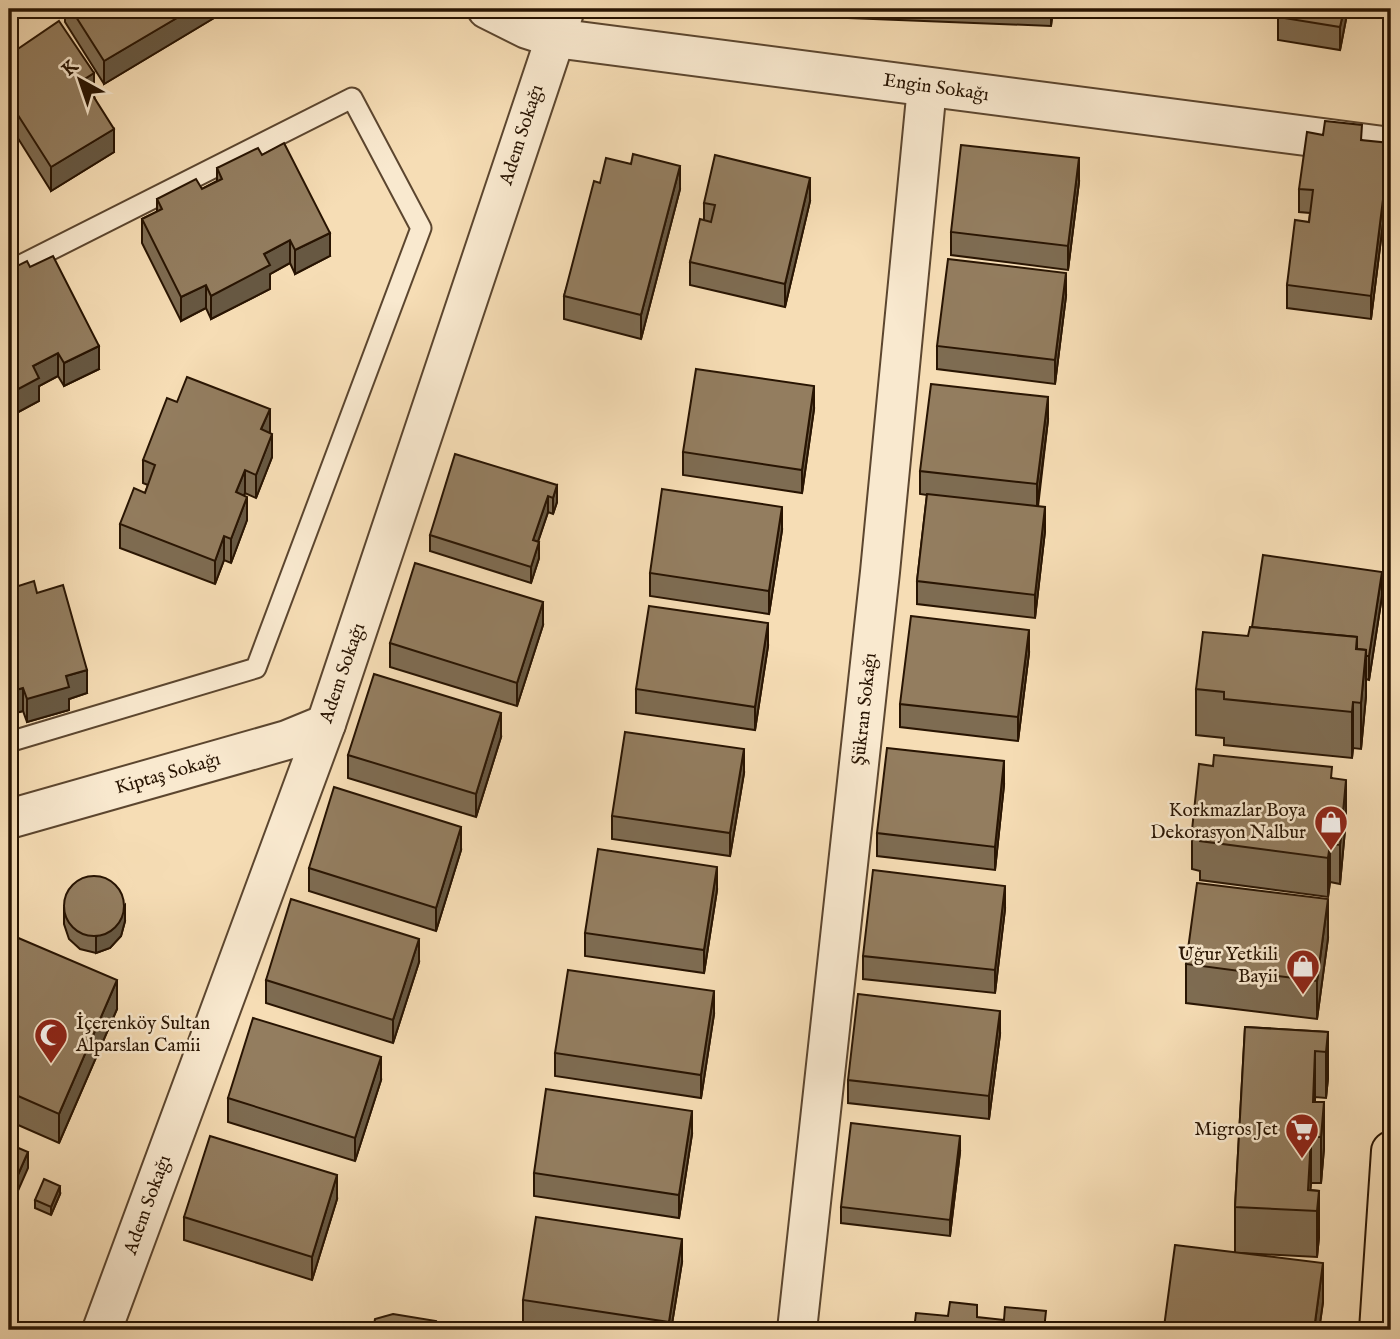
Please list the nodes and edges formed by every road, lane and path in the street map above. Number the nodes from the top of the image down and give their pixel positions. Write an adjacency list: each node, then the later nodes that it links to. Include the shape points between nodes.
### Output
1 (487, 9): 2 (street, Engin Sokağı, via 527,29)
2 (560, 23): 3 (street, Engin Sokağı); 6 (street, Adem Sokağı)
3 (927, 87): 4 (street, Engin Sokağı); 11 (street, Şükran Sokağı, via 880,572)
4 (1391, 147)
5 (9, 271): 7 (lane, via 352,98 421,228 256,668)
6 (326, 724): 8 (street, Kiptaş Sokağı, via 287,740); 10 (street, Adem Sokağı)
7 (9, 742)
8 (9, 819)
9 (1391, 1151): 12 (main road)
10 (102, 1330)
11 (797, 1330)
12 (1379, 1330)

